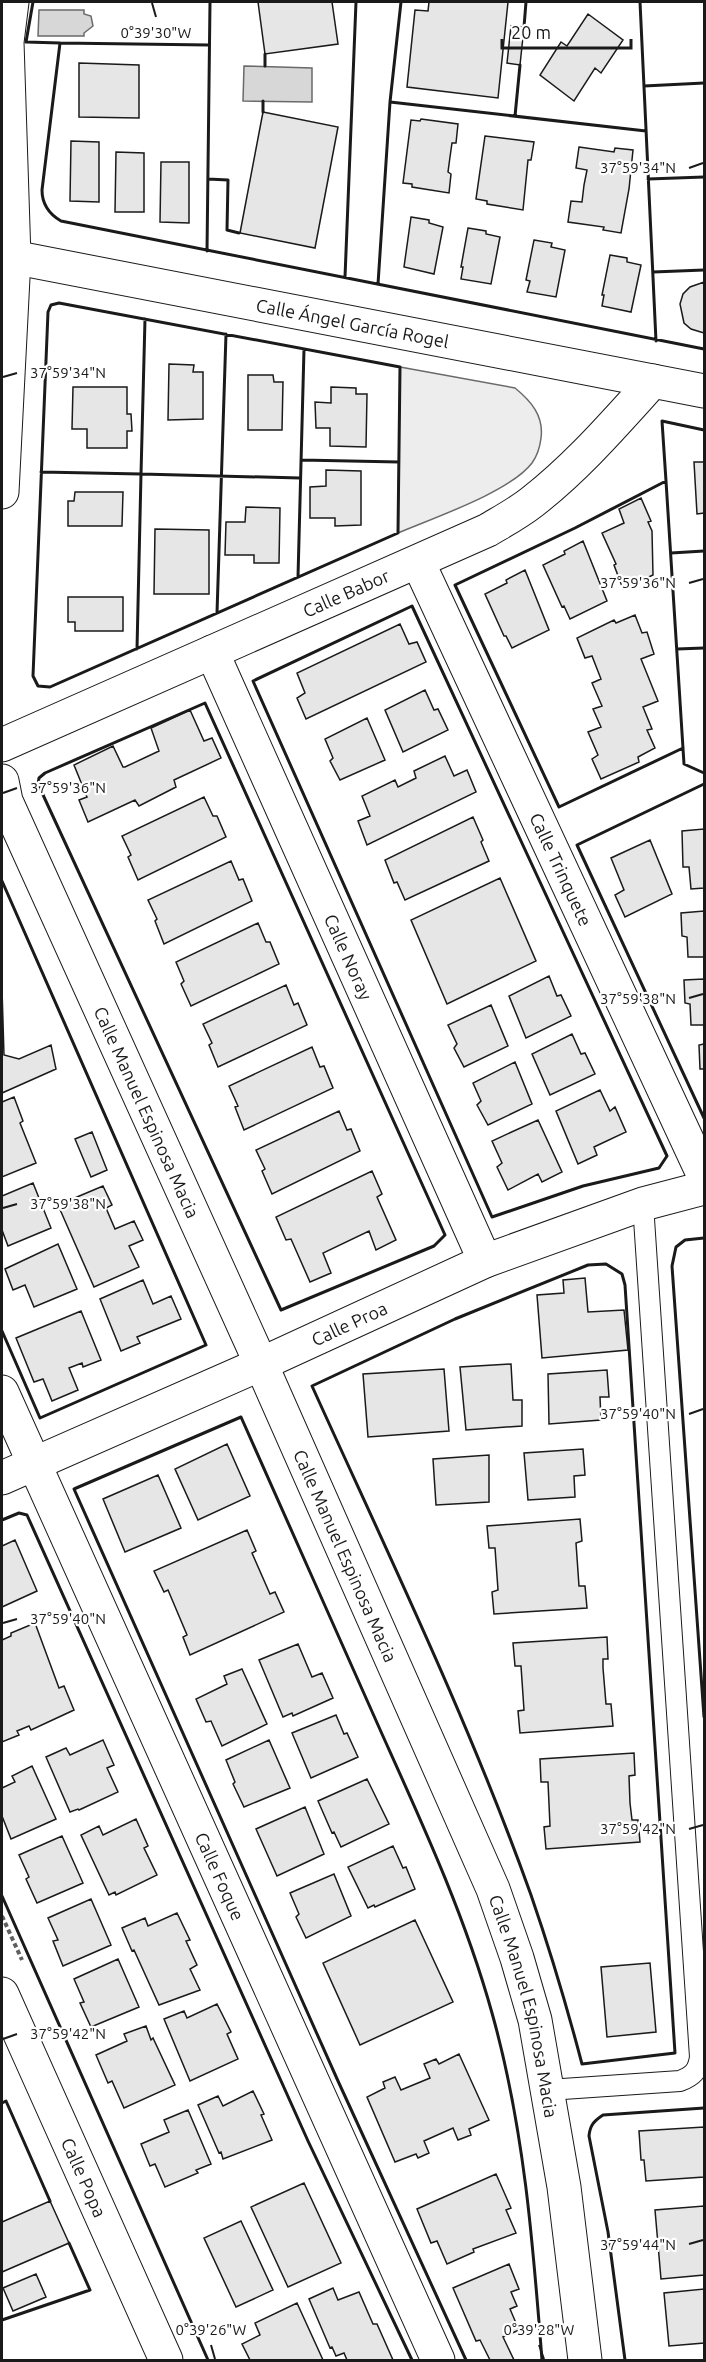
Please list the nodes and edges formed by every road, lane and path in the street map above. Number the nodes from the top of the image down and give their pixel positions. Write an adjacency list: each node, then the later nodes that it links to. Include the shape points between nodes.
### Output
1 (12, 2): 2 (street, via 7,42)
2 (8, 256): 3 (street, Calle Ángel García Rogel); 5 (street)
3 (653, 381): 4 (street, Calle Ángel García Rogel); 6 (street, Calle Babor, via 598,442 529,504 488,530)
4 (705, 391)
5 (2, 492)
6 (418, 562): 7 (street, Calle Babor); 10 (street, Calle Trinquete)
7 (212, 652): 8 (street, Calle Babor); 13 (street, Calle Noray)
8 (2, 745)
9 (2, 781): 14 (street, Calle Manuel Espinosa Macia, via 6,801)
10 (705, 1176)
11 (705, 1188): 12 (street, Calle Proa)
12 (643, 1204): 13 (street, Calle Proa); 19 (lane, via 700,2057 698,2069 680,2081)
13 (485, 1261): 14 (street, Calle Proa)
14 (261, 1364): 16 (street, Calle Proa); 19 (street, Calle Manuel Espinosa Macia, via 493,1889 535,2020)
15 (2, 1392): 16 (street, Calle Foque)
16 (33, 1464): 17 (street, Calle Proa); 21 (street, Calle Foque)
17 (2, 1478)
18 (2, 1994): 20 (street, Calle Popa)
19 (548, 2090): 22 (street, Calle Manuel Espinosa Macia)
20 (166, 2361)
21 (438, 2361)
22 (585, 2361)

